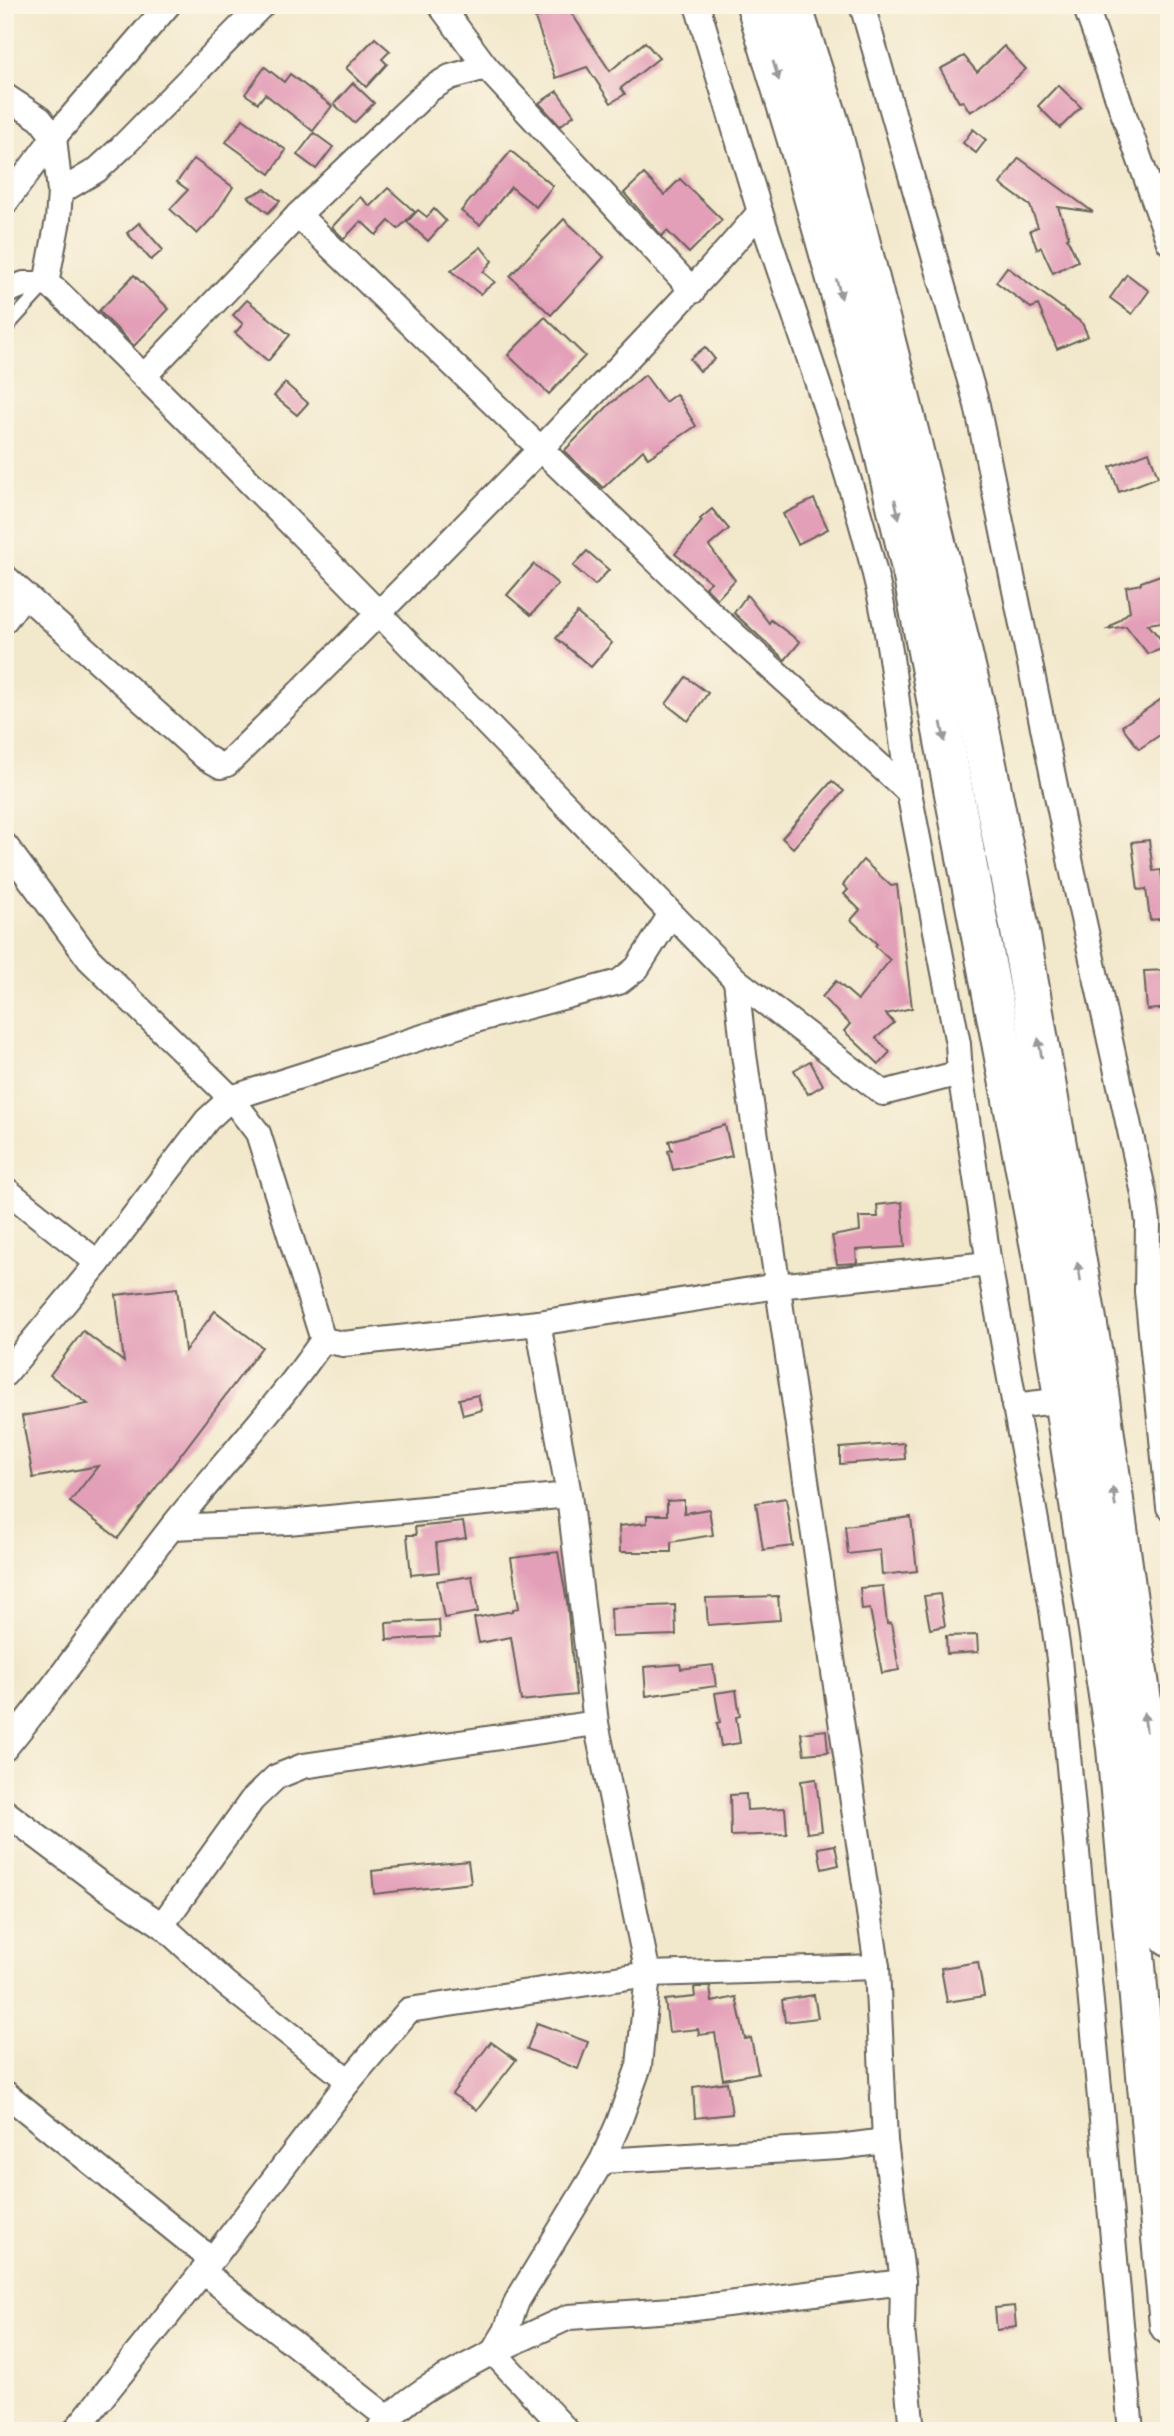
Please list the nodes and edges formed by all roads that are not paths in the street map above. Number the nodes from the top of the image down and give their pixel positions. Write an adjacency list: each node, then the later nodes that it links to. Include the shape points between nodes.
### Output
1 (168, 5): 11 (street)
2 (262, 5): 12 (street, via 121,148 97,170)
3 (440, 5): 9 (street)
4 (697, 5): 14 (street)
5 (756, 5): 41 (main road, one-way to 41, via 878,429 913,577 1039,1240)
6 (792, 5): 50 (main road, one-way to 6, via 1147,1737 1097,1378 1016,912 975,704 912,443 831,127)
7 (862, 5): 34 (street, via 977,405 1144,1194)
8 (1085, 5): 16 (street)
9 (485, 67): 15 (street, via 450,77 430,89); 18 (street)
10 (5, 96): 11 (street, via 40,119)
11 (54, 136): 12 (street); 13 (street)
12 (60, 191): 17 (street)
13 (5, 203)
14 (760, 212): 18 (street); 27 (street, via 872,564)
15 (298, 215): 21 (street); 22 (street)
16 (1169, 242)
17 (46, 284): 19 (street, via 24,284); 20 (lane); 21 (street)
18 (693, 291): 22 (street)
19 (5, 292)
20 (5, 329)
21 (144, 376): 25 (street)
22 (540, 450): 25 (street); 27 (street, via 717,620)
23 (5, 577): 24 (street)
24 (24, 595): 25 (street, via 205,757 221,766); 26 (street)
25 (380, 614): 29 (street)
26 (5, 620)
27 (909, 792): 31 (street)
28 (5, 845): 32 (street, via 89,959)
29 (671, 914): 30 (street); 32 (street, via 637,968 619,982 476,1020)
30 (736, 980): 31 (street, via 883,1094); 37 (street)
31 (960, 1073): 36 (street)
32 (231, 1098): 35 (street, via 207,1120); 39 (street, via 258,1133)
33 (5, 1189): 35 (street)
34 (1158, 1221): 44 (street, via 1147,1292)
35 (98, 1263): 40 (street)
36 (989, 1265): 37 (street); 42 (street)
37 (777, 1286): 38 (street); 51 (street)
38 (538, 1323): 39 (street, via 344,1344); 43 (street)
39 (323, 1340): 45 (street)
40 (5, 1374)
41 (1063, 1399): 42 (street); 59 (main road, via 1116,1748)
42 (1014, 1406): 65 (street, via 1059,1659)
43 (569, 1494): 45 (street, via 288,1522); 46 (street)
44 (1169, 1507)
45 (172, 1527): 47 (street)
46 (596, 1723): 49 (street, via 303,1766 276,1777 252,1800); 52 (street)
47 (5, 1748)
48 (5, 1812): 49 (street)
49 (162, 1925): 53 (street, via 226,1984)
50 (1169, 1936)
51 (877, 1967): 52 (street); 55 (street)
52 (648, 1973): 53 (street, via 414,2008); 56 (street, via 639,2066)
53 (349, 2081): 57 (street)
54 (5, 2093): 57 (street)
55 (885, 2141): 56 (street); 58 (street)
56 (602, 2161): 60 (street, via 517,2301)
57 (208, 2266): 61 (street); 62 (street)
58 (903, 2282): 60 (street, via 687,2309 569,2317); 64 (street, via 902,2329)
59 (1169, 2325)
60 (493, 2352): 61 (street, via 414,2395); 63 (street)
61 (384, 2424)
62 (75, 2431)
63 (567, 2431)
64 (912, 2431)
65 (1131, 2431)

